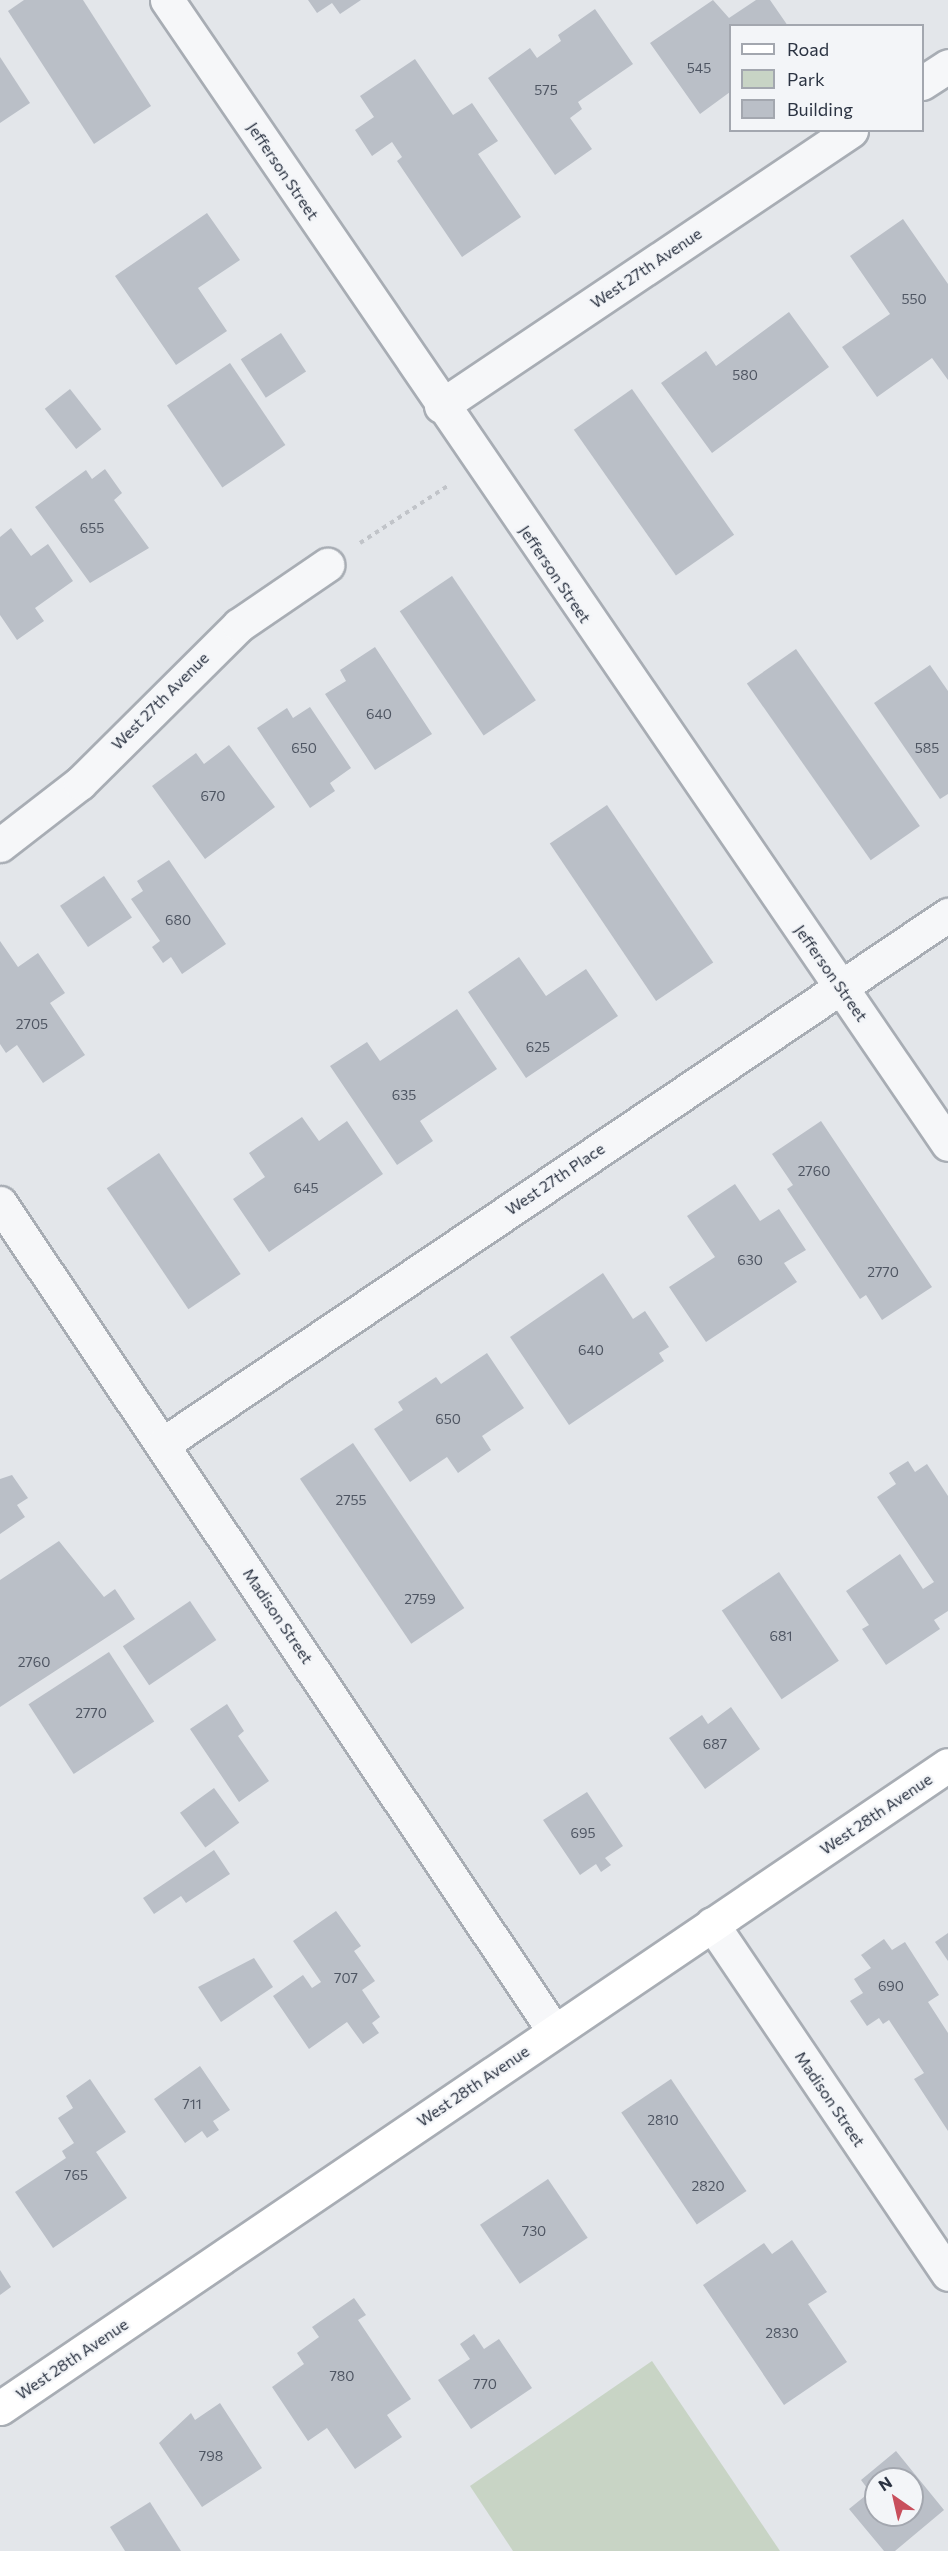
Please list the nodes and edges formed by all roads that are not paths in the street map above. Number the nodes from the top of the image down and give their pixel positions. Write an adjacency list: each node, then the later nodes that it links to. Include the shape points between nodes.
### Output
1 (167, 0): 5 (street, Jefferson Street)
2 (948, 66): 3 (street)
3 (924, 82)
4 (849, 132): 5 (street, West 27th Avenue)
5 (441, 406): 9 (street, Jefferson Street)
6 (327, 565): 7 (street, West 27th Avenue, via 239,625 80,783)
7 (0, 845)
8 (948, 915): 9 (street, West 27th Place)
9 (841, 987): 10 (street, Jefferson Street); 12 (street, West 27th Place)
10 (948, 1144)
11 (0, 1203): 12 (street, Madison Street)
12 (163, 1444): 15 (street, Madison Street)
13 (948, 1765): 14 (main road, West 28th Avenue)
14 (712, 1924): 15 (main road, West 28th Avenue); 16 (street, Madison Street)
15 (554, 2031): 17 (main road, West 28th Avenue)
16 (948, 2274)
17 (0, 2408)

